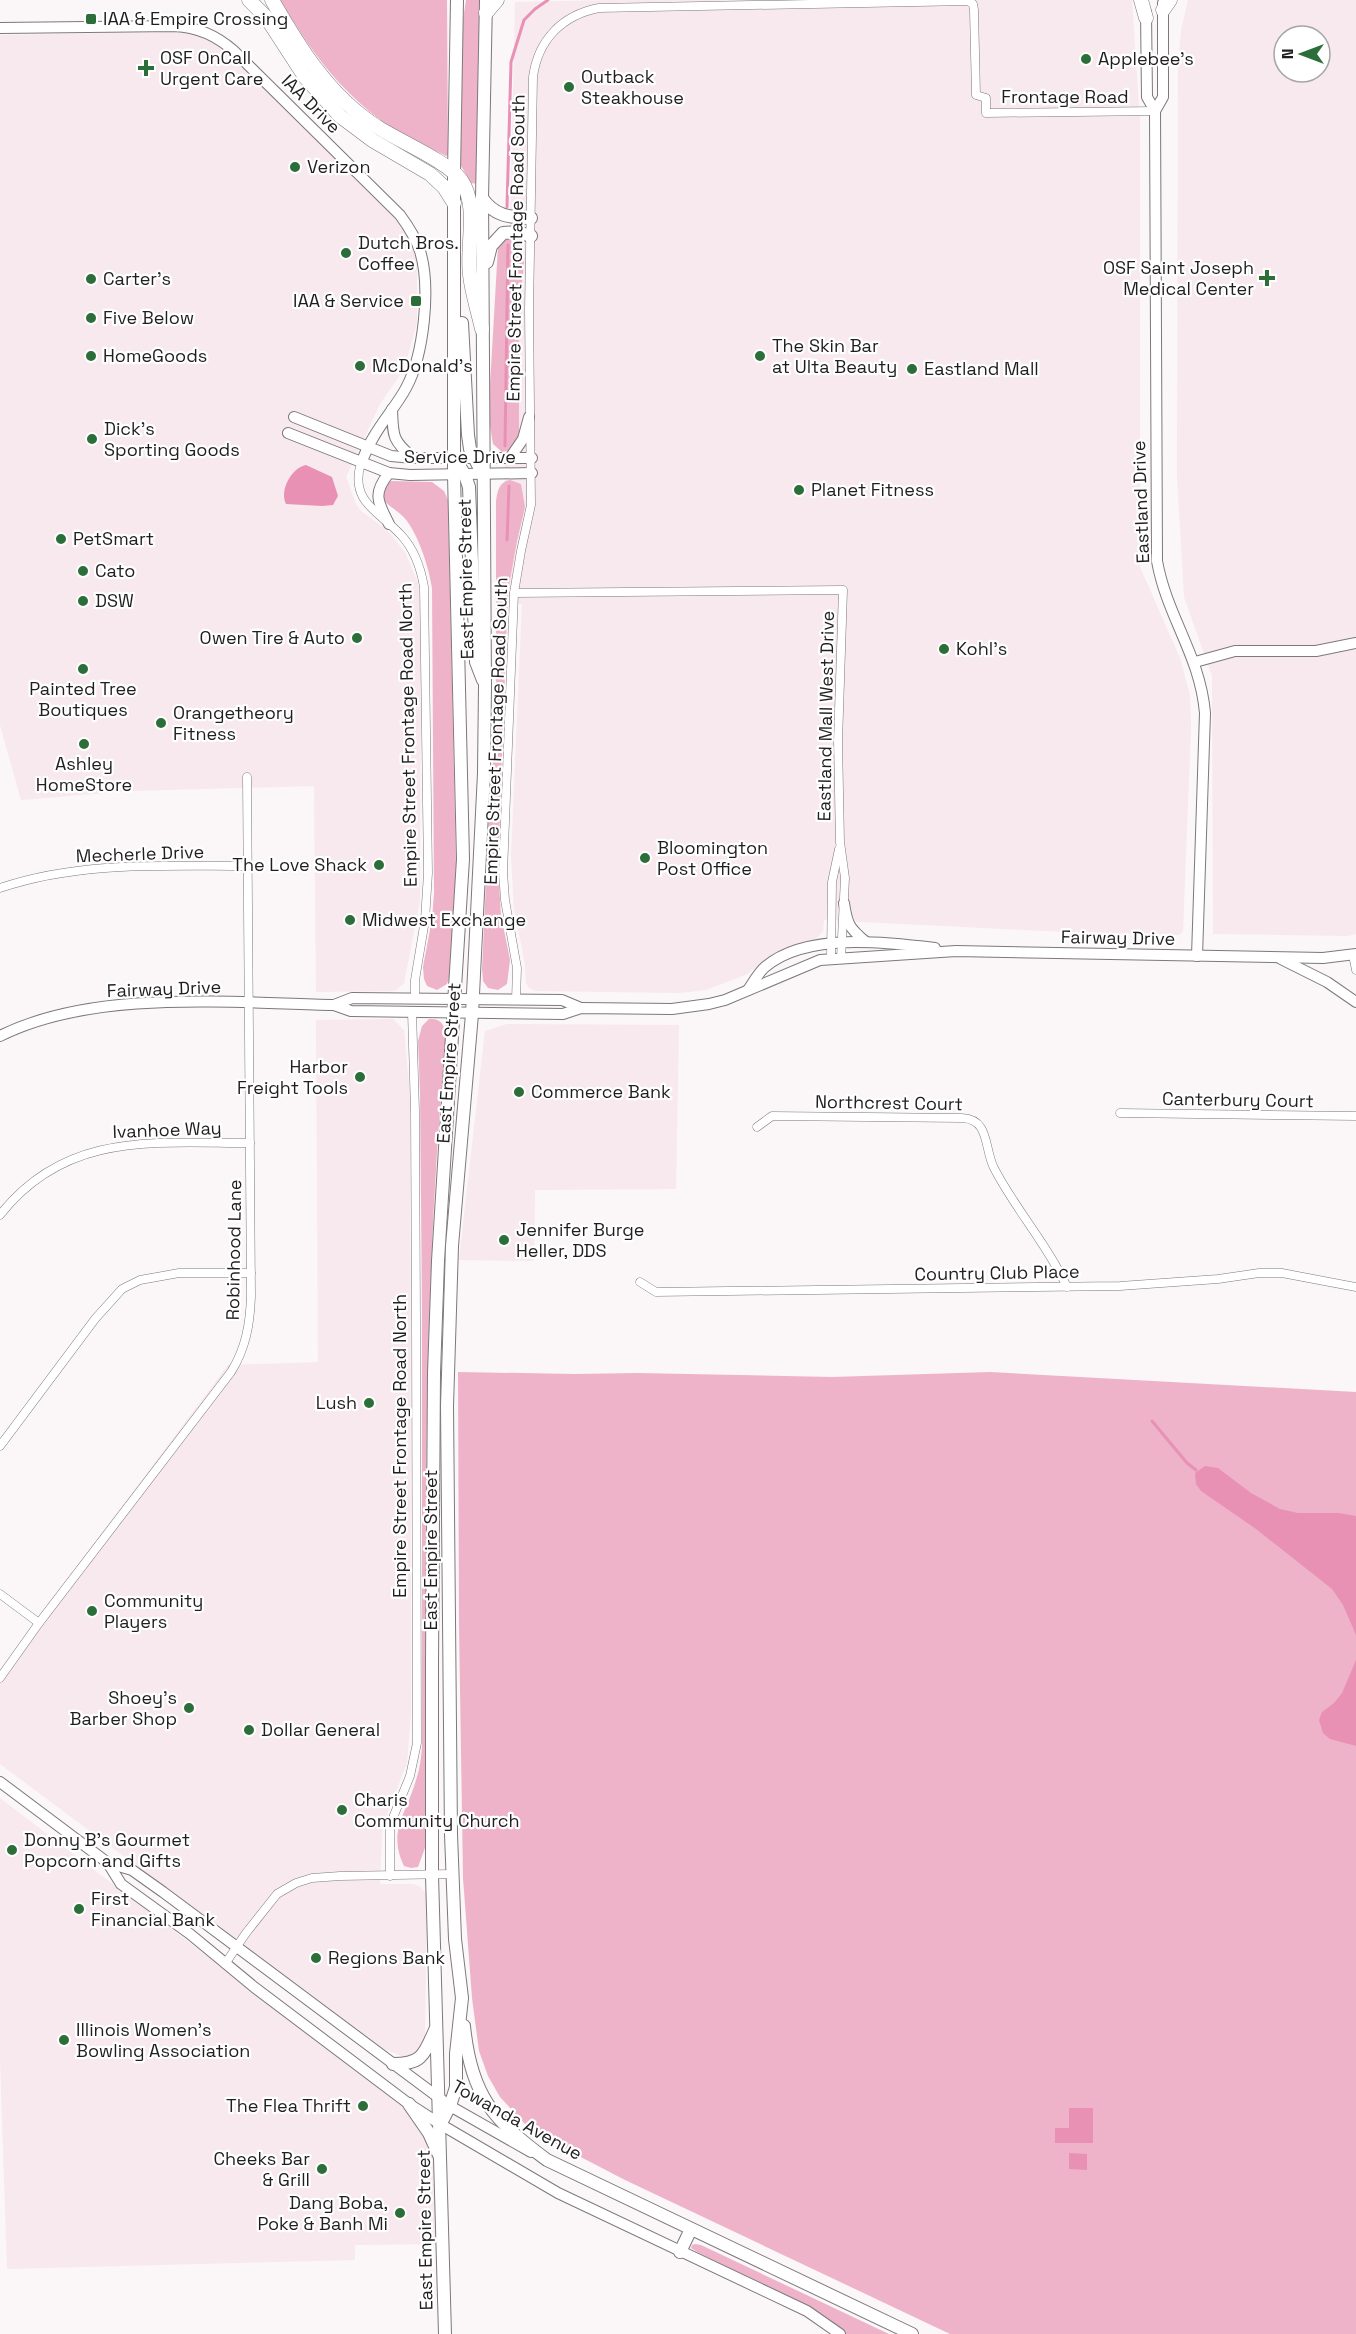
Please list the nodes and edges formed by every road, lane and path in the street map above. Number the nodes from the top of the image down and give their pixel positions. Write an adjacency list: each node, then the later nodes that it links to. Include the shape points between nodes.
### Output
1 (249, 0): 15 (highway, via 266,17 305,77 340,116 430,174)
2 (272, 0): 13 (highway, via 317,71 337,93 375,125)
3 (457, 0): 13 (main road, East Empire Street)
4 (497, 0): 8 (highway)
5 (1141, 0): 9 (highway)
6 (1146, 0): 9 (main road, Eastland Drive)
7 (1165, 3): 12 (main road, Eastland Drive, via 1163,97)
8 (486, 6): 14 (main road, East Empire Street)
9 (1146, 18): 12 (main road, Eastland Drive, via 1147,97)
10 (0, 28): 18 (main road, IAA Drive, via 184,26 214,36 234,51 400,215 416,239)
11 (548, 36): 12 (street, Frontage Road, via 567,19 599,8 968,1 974,10 976,95 986,98 986,112); 16 (street, Empire Street Frontage Road South, via 539,51 533,76)
12 (1155, 111): 40 (main road, Eastland Drive, via 1156,548 1165,594)
13 (454, 173): 15 (main road, East Empire Street); 21 (highway, via 468,197 470,275)
14 (482, 198): 16 (main road, via 501,215); 19 (main road, East Empire Street)
15 (454, 203): 20 (main road, East Empire Street)
16 (531, 218): 17 (street, Empire Street Frontage Road South)
17 (531, 237): 19 (main road, via 517,232 500,235 491,246); 24 (street, Empire Street Frontage Road South)
18 (422, 257): 22 (main road, Empire Street Frontage Road North, via 424,312 420,351 411,377)
19 (482, 280): 21 (main road, East Empire Street)
20 (454, 308): 28 (main road, East Empire Street); 29 (main road, via 461,321 470,449)
21 (482, 329): 29 (main road, East Empire Street)
22 (392, 409): 26 (main road, Empire Street Frontage Road North); 27 (main road, via 397,444)
23 (294, 417): 26 (main road, Service Drive)
24 (529, 417): 30 (main road, via 523,440); 31 (street, Empire Street Frontage Road South)
25 (288, 433): 32 (main road, Service Drive)
26 (368, 447): 27 (main road, Service Drive); 32 (main road, Empire Street Frontage Road North)
27 (412, 458): 28 (main road, Service Drive)
28 (455, 458): 29 (main road, Service Drive); 35 (main road, East Empire Street)
29 (479, 458): 30 (main road, Service Drive); 36 (main road, East Empire Street)
30 (510, 458): 31 (main road, Service Drive)
31 (532, 458): 34 (street, Empire Street Frontage Road South)
32 (361, 463): 33 (main road, Service Drive); 37 (street, Empire Street Frontage Road North, via 359,478 364,500)
33 (389, 473): 35 (main road, Service Drive); 37 (main road, via 378,490 378,501)
34 (532, 473): 36 (main road, Service Drive); 38 (street, Empire Street Frontage Road South, via 530,515)
35 (460, 475): 36 (main road, Service Drive); 41 (main road, via 471,506 476,662); 57 (main road, East Empire Street, via 463,859)
36 (483, 475): 41 (main road, East Empire Street)
37 (389, 524): 56 (street, Empire Street Frontage Road North, via 415,556 426,600 428,873)
38 (514, 593): 43 (street, Eastland Mall West Drive, via 843,591 838,741); 59 (street, Empire Street Frontage Road South, via 503,872 517,968)
39 (1356, 643): 40 (main road, via 1316,651 1234,651)
40 (1195, 662): 51 (main road, Eastland Drive, via 1205,720)
41 (485, 686): 58 (main road, East Empire Street)
42 (247, 777): 44 (street, Robinhood Lane)
43 (840, 842): 46 (street, Eastland Mall West Drive); 48 (street, Eastland Mall West Drive, via 832,882)
44 (247, 866): 45 (street, Mecherle Drive, via 109,867); 61 (street, Robinhood Lane)
45 (0, 888)
46 (844, 903): 47 (main road, via 847,923); 48 (street, Eastland Mall West Drive)
47 (866, 942): 48 (main road, Fairway Drive); 49 (main road, Fairway Drive)
48 (836, 943): 53 (street, Eastland Mall West Drive); 55 (main road, Fairway Drive, via 806,948 774,962 764,968)
49 (956, 951): 51 (main road, Fairway Drive); 53 (main road, Fairway Drive)
50 (1355, 954): 52 (main road, Fairway Drive); 54 (street)
51 (1197, 956): 52 (main road, Fairway Drive)
52 (1278, 957): 60 (main road)
53 (836, 958): 55 (main road, Fairway Drive, via 807,964)
54 (1356, 970)
55 (748, 990): 63 (main road, Fairway Drive, via 692,1007)
56 (415, 998): 57 (main road, Fairway Drive); 62 (main road, Fairway Drive, via 352,998)
57 (456, 999): 58 (main road, Fairway Drive); 65 (main road, East Empire Street)
58 (473, 999): 59 (main road, Fairway Drive); 66 (main road, East Empire Street)
59 (516, 1000): 63 (main road, Fairway Drive, via 562,1000)
60 (1356, 1002)
61 (248, 1003): 62 (main road, Fairway Drive); 67 (main road, Fairway Drive, via 95,1008 30,1023); 71 (street, Robinhood Lane)
62 (334, 1005): 64 (main road, Fairway Drive, via 351,1011)
63 (581, 1008): 66 (main road, Fairway Drive, via 563,1014)
64 (412, 1012): 65 (main road, Fairway Drive); 85 (street, Empire Street Frontage Road North, via 417,1743 410,1776 390,1825)
65 (455, 1013): 66 (main road, Fairway Drive); 84 (main road, East Empire Street, via 434,1361)
66 (472, 1014): 83 (main road, East Empire Street, via 448,1341)
67 (0, 1036)
68 (1120, 1113): 69 (street, Canterbury Court)
69 (1356, 1116)
70 (757, 1126): 75 (street, Northcrest Court, via 772,1116 975,1121 984,1130 994,1169)
71 (250, 1143): 72 (street, Ivanhoe Way, via 138,1143 88,1152 43,1174); 73 (street, Robinhood Lane)
72 (0, 1215)
73 (251, 1273): 77 (street, via 179,1273 140,1280 122,1289); 79 (street, Robinhood Lane, via 249,1330 237,1362)
74 (640, 1282): 75 (street, Country Club Place, via 657,1292)
75 (1067, 1287): 76 (street, Country Club Place, via 1218,1279 1259,1273)
76 (1356, 1287)
77 (0, 1446)
78 (0, 1594): 79 (street)
79 (39, 1623): 80 (street, Robinhood Lane)
80 (0, 1678)
81 (0, 1782): 82 (main road, Towanda Avenue)
82 (108, 1863): 86 (main road, Towanda Avenue, via 132,1870); 87 (main road, Towanda Avenue, via 121,1884)
83 (452, 1874): 84 (street); 88 (main road, East Empire Street)
84 (432, 1875): 85 (street); 89 (main road, East Empire Street)
85 (390, 1876): 86 (street, via 296,1882 277,1894)
86 (237, 1947): 87 (street); 90 (main road, Towanda Avenue)
87 (225, 1964): 92 (main road, Towanda Avenue)
88 (462, 1998): 93 (main road, East Empire Street, via 456,2087); 96 (main road, via 472,2073 492,2114)
89 (437, 2027): 90 (main road, via 425,2055 412,2064); 91 (main road, East Empire Street)
90 (393, 2064): 91 (main road, Towanda Avenue)
91 (439, 2097): 93 (main road, Towanda Avenue); 94 (main road, East Empire Street)
92 (409, 2104): 94 (main road, Towanda Avenue); 95 (main road)
93 (450, 2106): 94 (main road, East Empire Street); 96 (main road, Towanda Avenue)
94 (440, 2124): 95 (main road, East Empire Street); 98 (main road, Towanda Avenue, via 558,2193)
95 (441, 2160): 99 (main road, East Empire Street)
96 (547, 2160): 97 (main road, Towanda Avenue)
97 (691, 2229): 98 (main road); 101 (main road, Towanda Avenue)
98 (680, 2252): 100 (main road, Towanda Avenue, via 807,2311)
99 (445, 2334)
100 (840, 2334)
101 (912, 2334)

